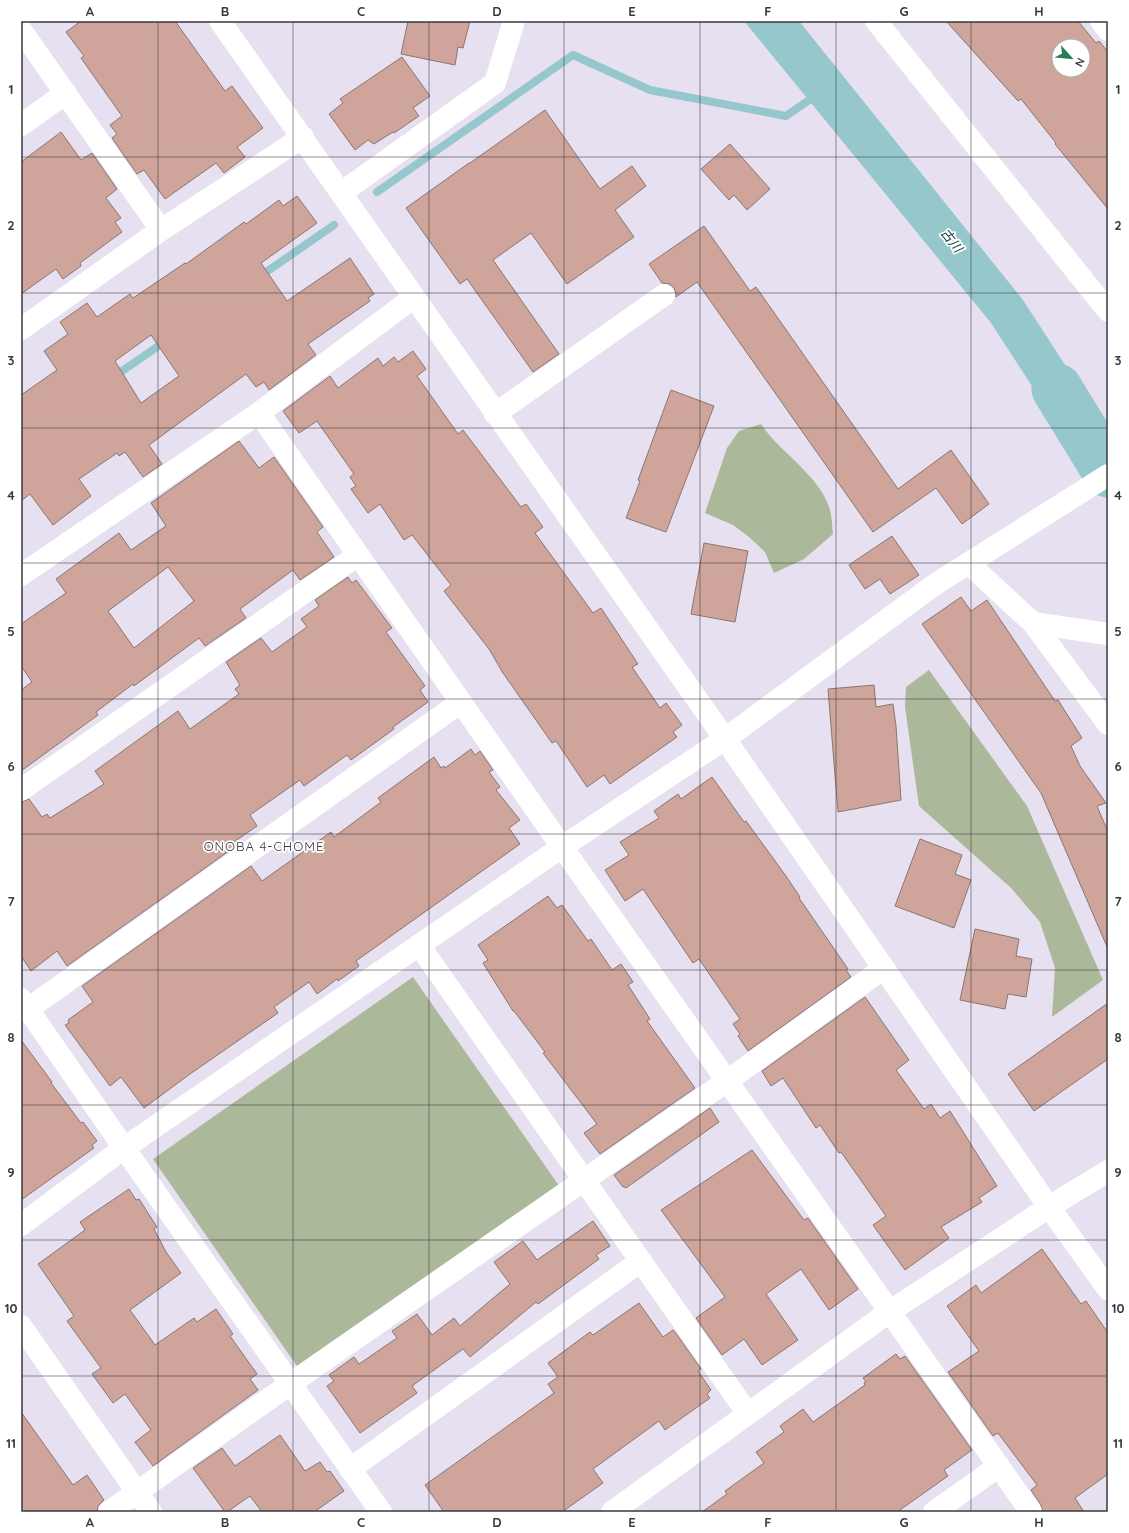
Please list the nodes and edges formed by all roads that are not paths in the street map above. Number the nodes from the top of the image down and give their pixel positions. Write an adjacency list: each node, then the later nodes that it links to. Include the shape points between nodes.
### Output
1 (220, 21): 9 (street)
2 (514, 21): 10 (street, via 495,83)
3 (876, 21): 14 (street)
4 (1101, 21): 6 (street)
5 (21, 30): 7 (street)
6 (1108, 30)
7 (66, 93): 8 (street); 11 (street)
8 (21, 125)
9 (303, 137): 10 (street); 11 (street)
10 (341, 193): 13 (street)
11 (161, 230): 15 (street)
12 (664, 295): 17 (street)
13 (413, 298): 16 (street); 17 (street)
14 (1108, 311)
15 (21, 329)
16 (259, 413): 19 (street); 21 (street)
17 (495, 414): 26 (street)
18 (1105, 478): 20 (street)
19 (358, 555): 24 (street); 27 (street)
20 (969, 564): 22 (street); 26 (street, via 934,585)
21 (21, 575)
22 (1033, 623): 23 (street); 25 (street)
23 (1108, 634)
24 (461, 702): 28 (street); 31 (street)
25 (1108, 724)
26 (724, 739): 28 (street); 30 (street)
27 (21, 790)
28 (562, 847): 29 (street); 32 (street)
29 (419, 945): 33 (street); 35 (street)
30 (884, 968): 32 (street); 36 (street)
31 (25, 1004): 33 (street)
32 (727, 1081): 35 (street); 40 (street)
33 (124, 1148): 37 (street); 42 (street)
34 (1108, 1171): 36 (street)
35 (584, 1180): 38 (street); 42 (street)
36 (1049, 1207): 39 (street); 40 (street)
37 (21, 1225)
38 (641, 1261): 43 (street); 45 (street)
39 (1108, 1289)
40 (889, 1312): 43 (street); 44 (street)
41 (21, 1326): 46 (street)
42 (290, 1384): 45 (street); 46 (street)
43 (748, 1414): 50 (street)
44 (999, 1466): 51 (street); 52 (street)
45 (350, 1469): 49 (street)
46 (137, 1492): 47 (street); 48 (street)
47 (109, 1512)
48 (151, 1512)
49 (380, 1512)
50 (612, 1512)
51 (934, 1512)
52 (1031, 1512)

